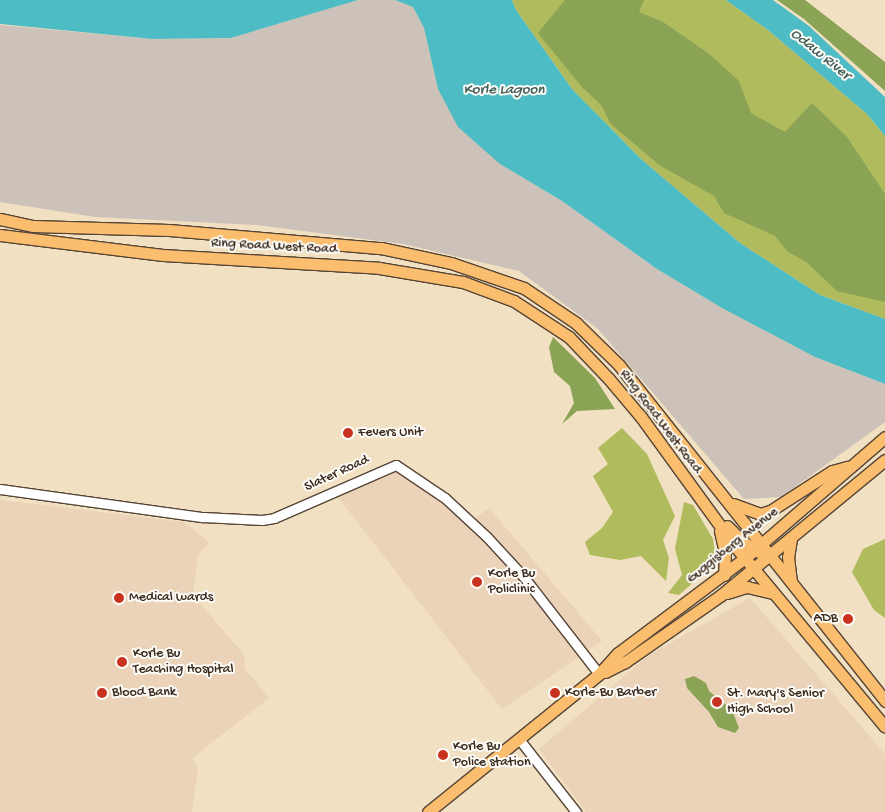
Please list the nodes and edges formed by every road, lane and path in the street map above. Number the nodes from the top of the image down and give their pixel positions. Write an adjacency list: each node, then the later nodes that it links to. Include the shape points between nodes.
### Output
1 (0, 219): 8 (main road, Ring Road West Road, via 33,226 169,230 381,248 492,275 551,304 596,340)
2 (0, 235): 3 (main road, Ring Road West Road, via 163,256 379,268 463,282 514,301 554,326 591,358)
3 (641, 417): 9 (main road, Ring Road West Road); 11 (main road, via 727,526)
4 (885, 437): 5 (main road, Guggisberg Avenue)
5 (874, 446): 8 (main road, via 849,467 832,471 770,511 760,514); 11 (main road, Guggisberg Avenue)
6 (885, 460): 10 (main road, Guggisberg Avenue)
7 (0, 489): 18 (street, Slater Road, via 203,517 262,520 274,518 396,465 445,498 487,537 523,576)
8 (730, 503): 11 (main road, Ring Road West Road)
9 (718, 525): 11 (main road, Ring Road West Road); 14 (main road, via 724,552)
10 (791, 539): 12 (main road, Guggisberg Avenue); 15 (main road, via 788,557)
11 (753, 551): 12 (main road); 13 (main road, Ring Road West Road); 14 (main road, Guggisberg Avenue)
12 (769, 556): 13 (main road, Guggisberg Avenue); 15 (main road)
13 (754, 568): 16 (main road, Ring Road West Road); 17 (main road, Guggisberg Avenue)
14 (724, 575): 18 (main road, Guggisberg Avenue, via 618,653)
15 (792, 585): 19 (main road)
16 (774, 594): 17 (main road, via 747,587); 20 (main road, Ring Road West Road)
17 (721, 595): 18 (main road, Guggisberg Avenue, via 625,662)
18 (599, 674): 21 (main road, Guggisberg Avenue)
19 (885, 701)
20 (885, 727)
21 (519, 739): 22 (main road, Guggisberg Avenue); 23 (street)
22 (428, 812)
23 (576, 812)

